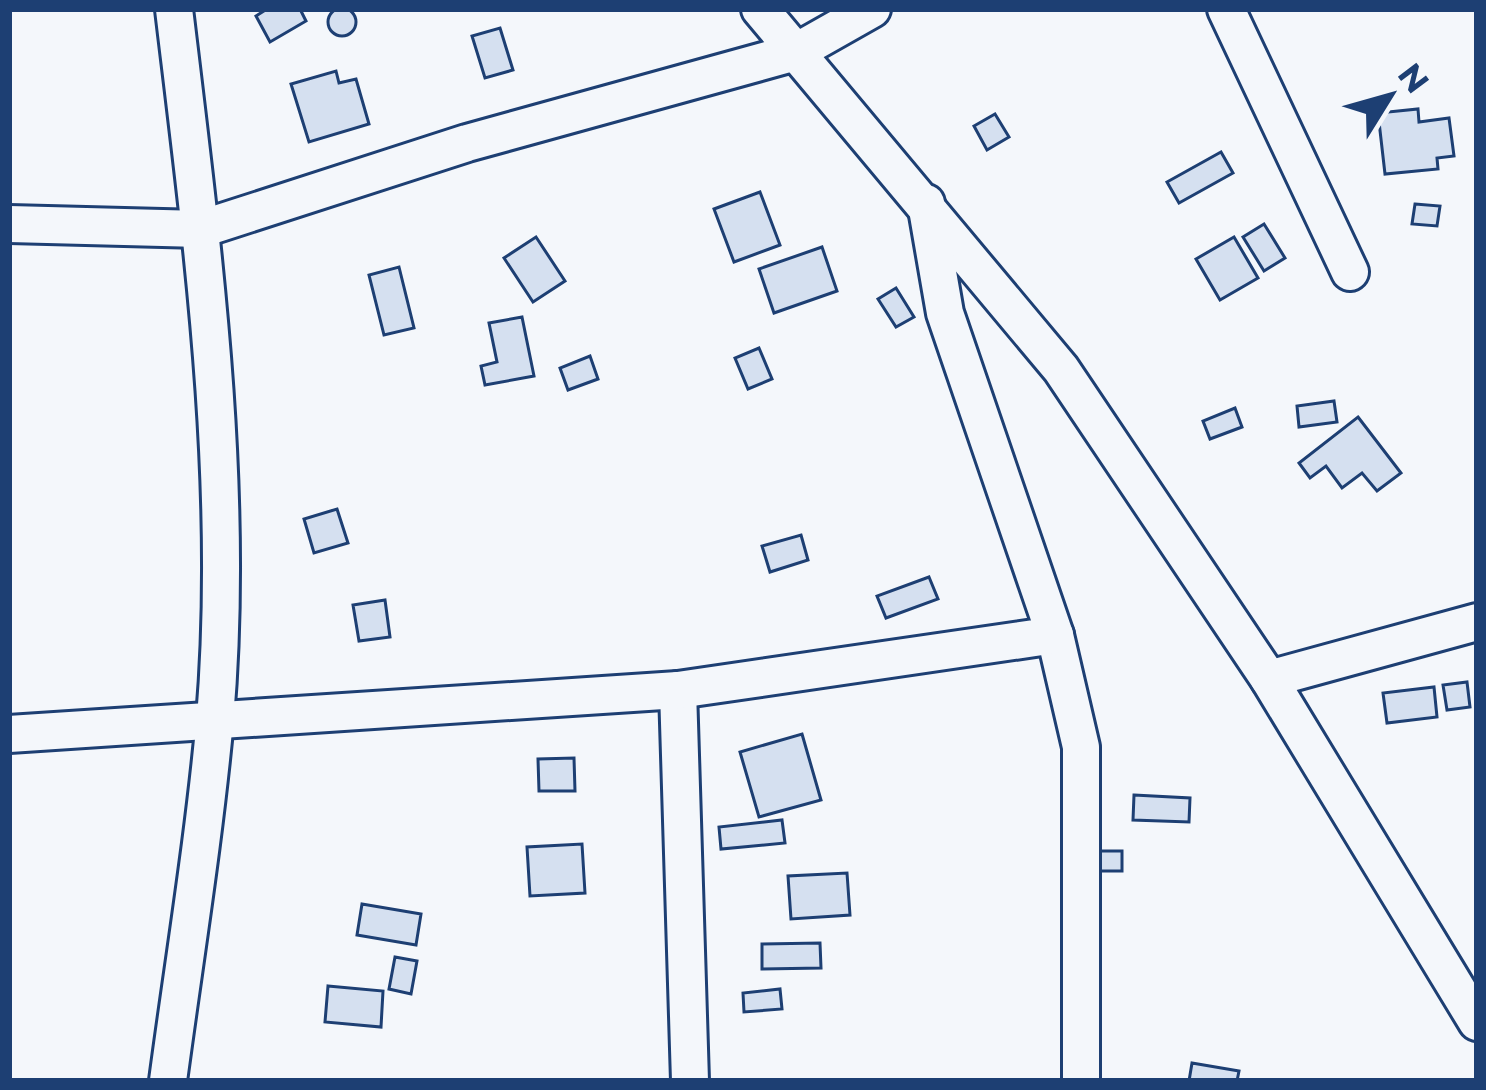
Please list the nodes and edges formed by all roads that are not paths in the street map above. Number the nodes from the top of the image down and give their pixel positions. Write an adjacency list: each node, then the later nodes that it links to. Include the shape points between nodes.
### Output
1 (174, 9): 8 (street)
2 (760, 9): 5 (street)
3 (872, 9): 5 (street)
4 (1226, 9): 9 (street)
5 (796, 52): 6 (street); 8 (street, via 467,143)
6 (926, 202): 11 (street, via 945,314); 12 (street, via 1061,369)
7 (9, 224): 8 (street)
8 (200, 230): 14 (street, via 220,487)
9 (1350, 272)
10 (1477, 622): 12 (street)
11 (1055, 635): 13 (street); 19 (street, via 1081,747)
12 (1269, 679): 16 (street)
13 (678, 690): 14 (street); 18 (street)
14 (215, 717): 15 (street); 17 (street)
15 (9, 734)
16 (1477, 1022)
17 (168, 1081)
18 (690, 1081)
19 (1082, 1081)

